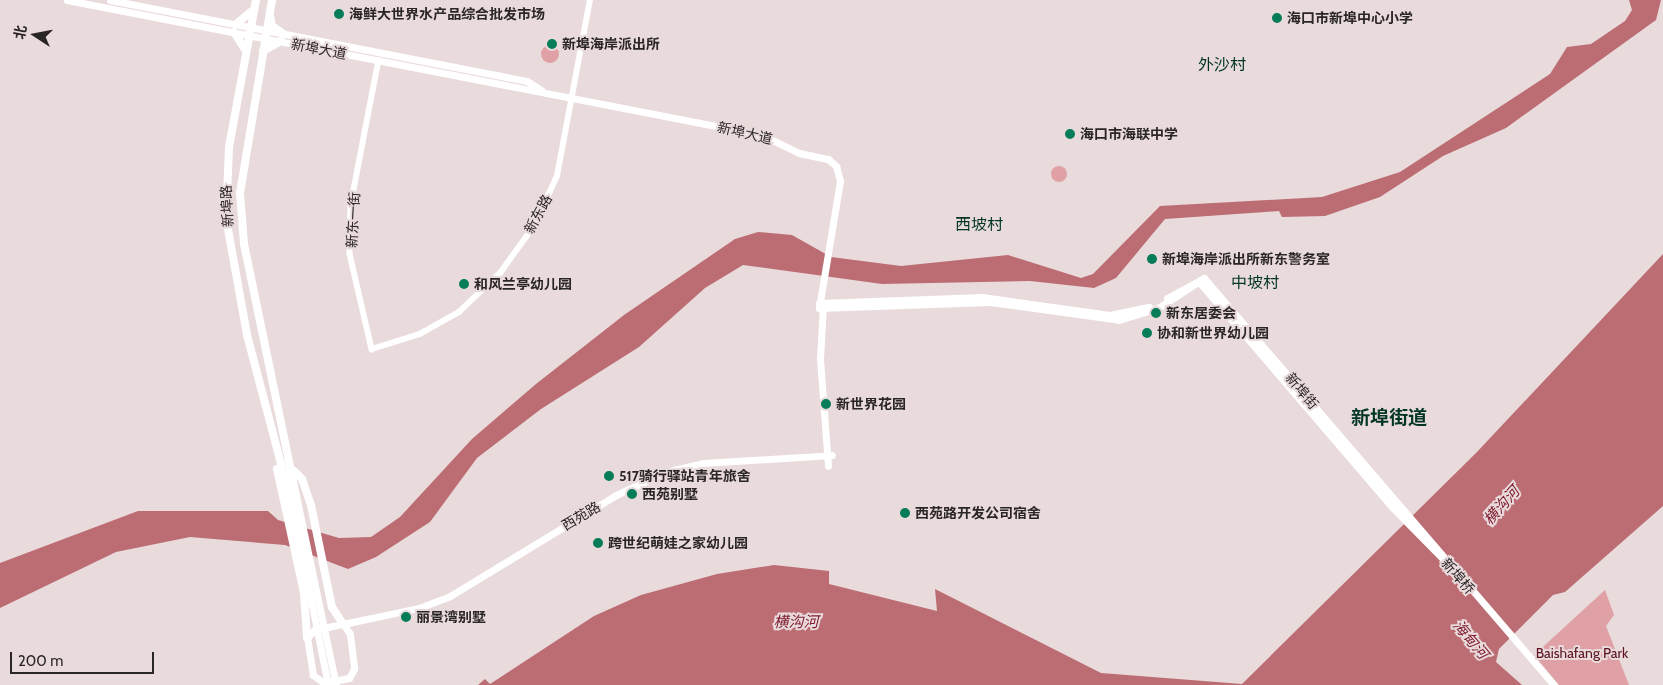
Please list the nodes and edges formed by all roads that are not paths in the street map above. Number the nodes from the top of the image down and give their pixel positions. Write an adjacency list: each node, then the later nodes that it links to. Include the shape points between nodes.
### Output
1 (68, 0): 9 (main road, 新埠大道)
2 (110, 0): 9 (main road, 新埠大道)
3 (256, 0): 6 (highway, 新埠路)
4 (272, 0): 7 (highway, 新埠路)
5 (590, 0): 17 (street, 新东路)
6 (254, 8): 8 (highway, 新埠路); 9 (highway)
7 (270, 13): 10 (highway, 新埠路); 12 (highway, via 272,26)
8 (251, 27): 9 (main road, 新埠大道); 10 (main road, 新埠大道); 11 (highway, 新埠路)
9 (235, 28): 11 (main road, 新埠大道); 14 (highway)
10 (266, 30): 12 (main road, 新埠大道); 13 (highway, 新埠路)
11 (250, 36): 13 (main road, 新埠大道); 14 (highway, 新埠路)
12 (281, 37): 13 (main road, 新埠大道); 15 (highway, via 269,44); 16 (main road, 新埠大道); 17 (main road, 新埠大道, via 528,81 532,87)
13 (264, 39): 15 (highway, 新埠路)
14 (246, 55): 21 (highway, 新埠路, via 229,147 226,218)
15 (261, 56): 22 (highway, 新埠路, via 240,193 246,252)
16 (379, 60): 17 (main road, 新埠大道); 19 (street, 新东一街, via 351,205 350,254)
17 (570, 99): 18 (main road, 新埠大道, via 762,135 799,153 831,160 840,177); 19 (street, 新东路, via 557,176 534,226 500,273 459,312 420,334)
18 (821, 305): 20 (main road, 新埠大道, via 816,353); 24 (main road, 新埠街, via 973,296 1117,315 1156,304 1198,282)
19 (372, 349)
20 (829, 455): 25 (main road, 西苑路, via 702,463 665,472 616,495 450,596 419,608)
21 (278, 462): 23 (highway); 26 (highway, via 281,502 304,593)
22 (294, 471): 23 (highway); 25 (highway, via 302,479 311,505 330,594)
23 (295, 505): 29 (main road); 31 (main road)
24 (1396, 507): 27 (main road, 新埠桥)
25 (343, 624): 26 (main road, 西苑路, via 314,630); 29 (main road, via 350,634 354,669 348,678)
26 (307, 638): 28 (main road)
27 (1520, 647): 32 (main road); 33 (main road)
28 (313, 675): 29 (main road); 30 (main road)
29 (325, 684)
30 (312, 685)
31 (336, 685)
32 (1549, 685)
33 (1554, 685)

